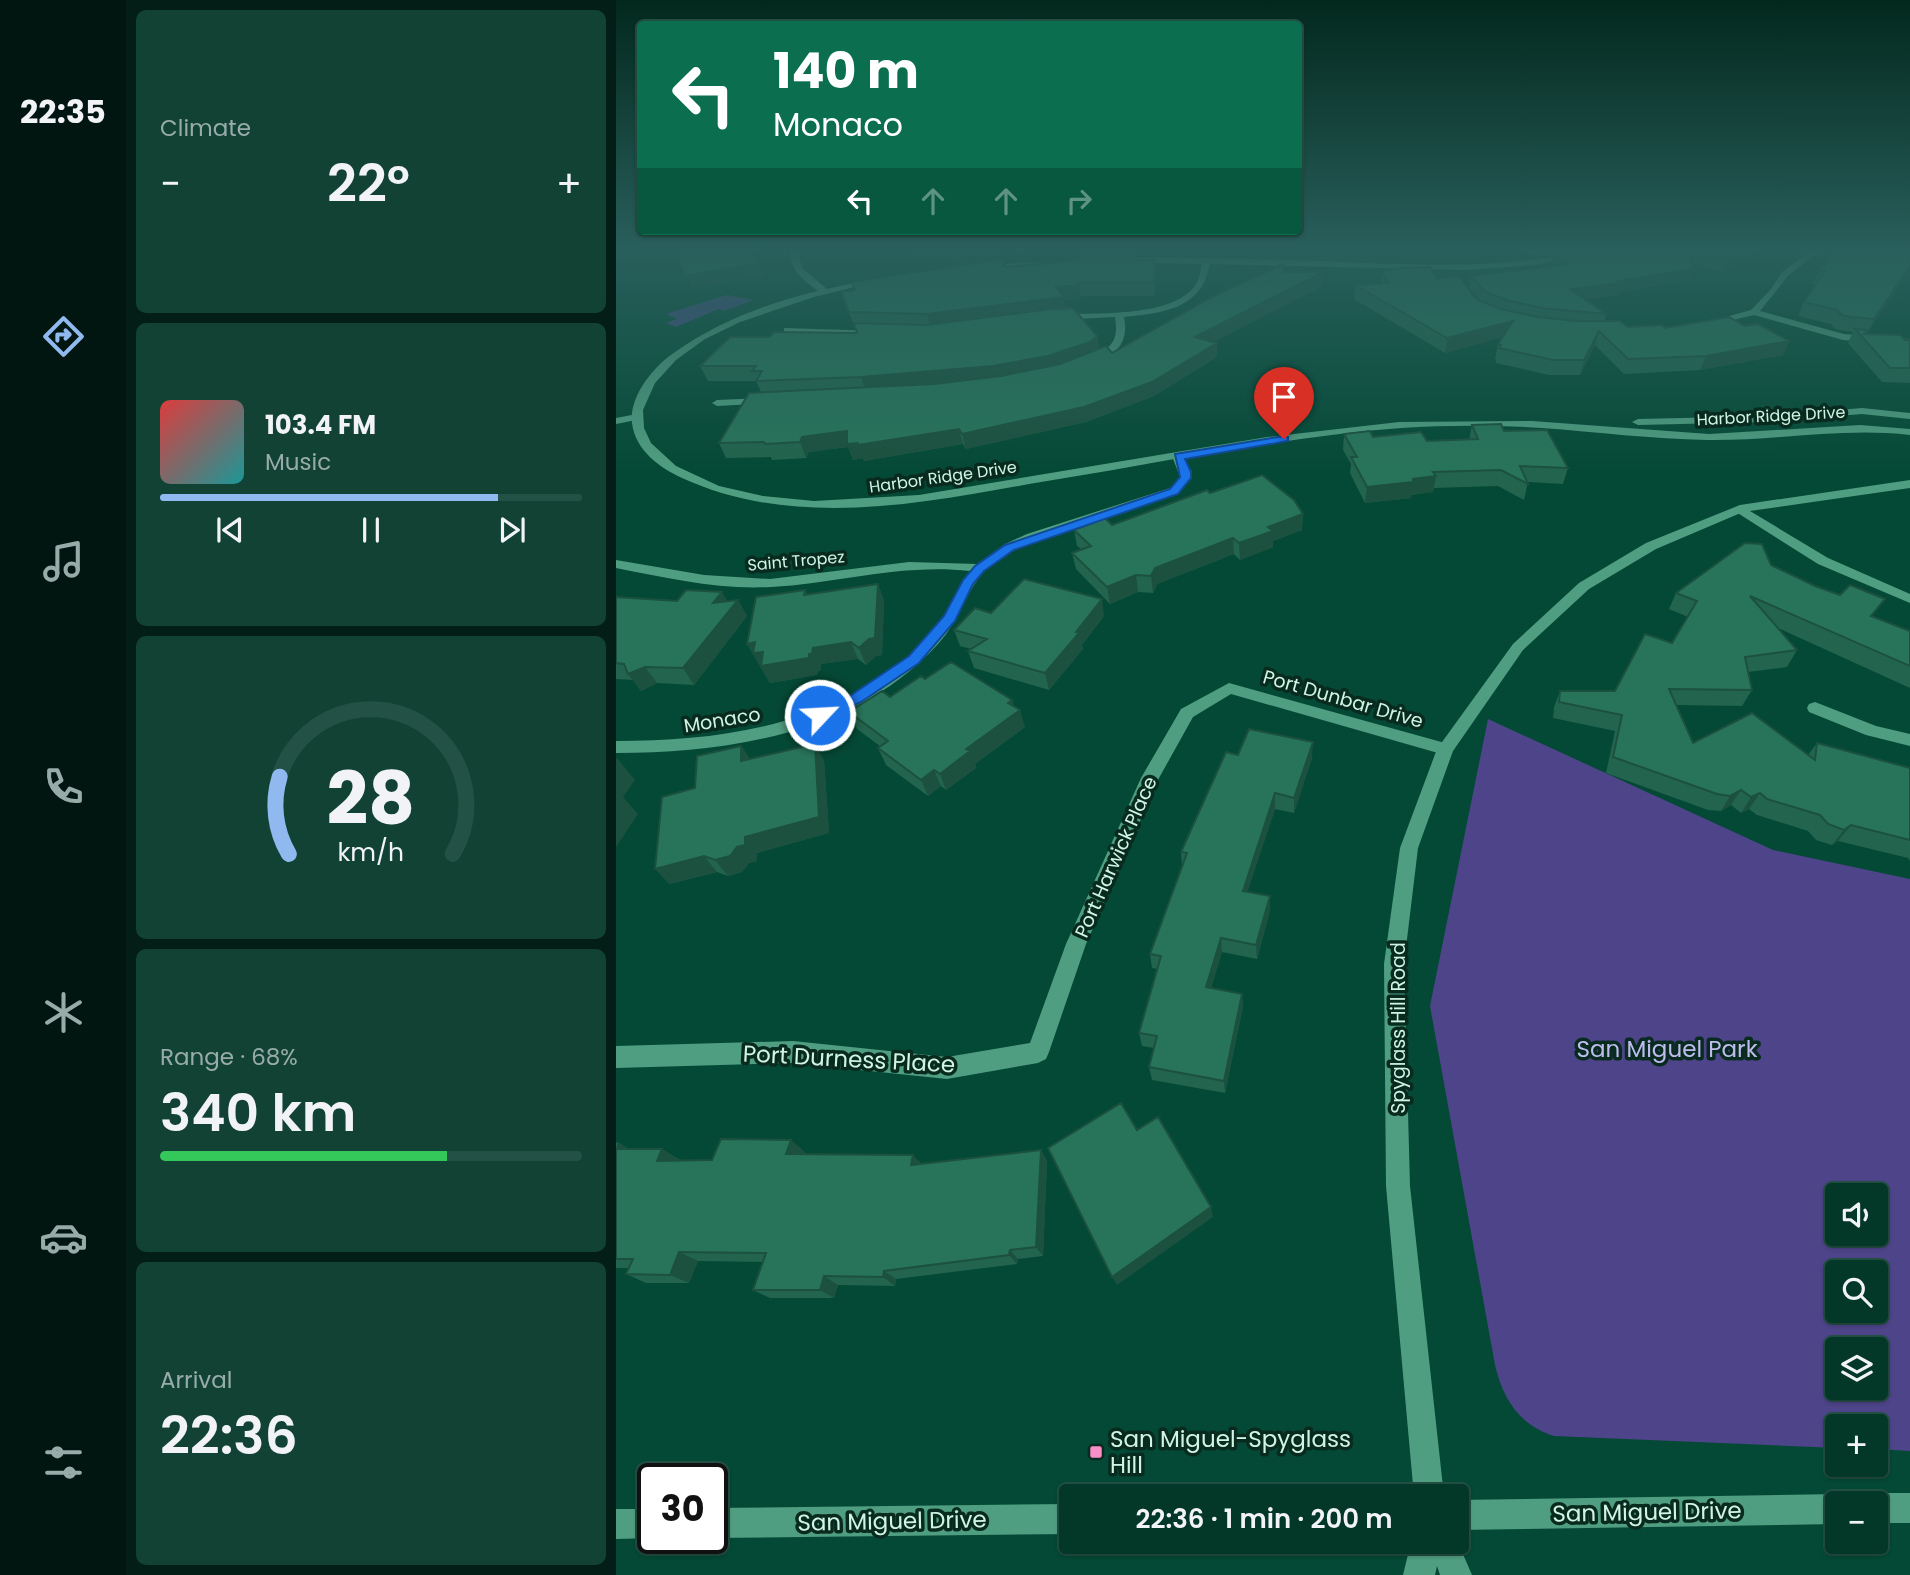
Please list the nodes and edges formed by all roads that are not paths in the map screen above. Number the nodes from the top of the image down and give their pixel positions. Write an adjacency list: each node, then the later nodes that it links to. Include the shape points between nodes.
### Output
1 (733, 324): 14 (street, via 694,343 654,377 642,396)
2 (1121, 324): 9 (street, via 1121,340 1105,355)
3 (1709, 324): 5 (street)
4 (1795, 324): 8 (street, via 1843,337)
5 (1703, 325)
6 (787, 330): 7 (street)
7 (894, 334)
8 (1910, 342)
9 (1081, 366)
10 (777, 400): 11 (street)
11 (717, 403)
12 (1871, 411): 13 (street, Harbor Ridge Drive); 16 (street, Harbor Ridge Drive); 17 (street)
13 (1910, 416)
14 (637, 417): 15 (street); 19 (street, Harbor Ridge Drive, via 639,434 650,452 687,478 732,493 805,503 906,500)
15 (616, 421)
16 (1550, 425): 17 (street, Harbor Ridge Drive, via 1713,437); 19 (street, Harbor Ridge Drive, via 1388,425)
17 (1882, 429): 18 (street, Harbor Ridge Drive)
18 (1910, 432)
19 (1178, 456): 23 (street, Monaco, via 1186,478 1174,491 1030,539)
20 (1910, 484): 21 (street, Spyglass Hill Road)
21 (1741, 509): 24 (street, via 1823,561); 29 (street, Spyglass Hill Road, via 1651,546 1584,586 1518,647)
22 (616, 564): 23 (street, Saint Tropez, via 755,584 932,564)
23 (979, 568): 28 (street, Monaco, via 934,639 887,680 856,698 820,715 742,739 701,746)
24 (1910, 598)
25 (1229, 688): 29 (street, Port Dunbar Drive); 30 (street, Port Harwick Place, via 1187,713 1150,778 1082,931)
26 (1815, 708): 27 (street, via 1872,731)
27 (1910, 740)
28 (616, 747)
29 (1445, 749): 32 (street, Spyglass Hill Road, via 1409,848 1394,964 1398,1186)
30 (1038, 1052): 31 (street, Port Durness Place, via 947,1068 793,1052)
31 (616, 1057)
32 (1428, 1484)
33 (1888, 1508): 34 (street)
34 (1910, 1508)
35 (1825, 1509): 36 (street, San Miguel Drive)
36 (1469, 1515)
37 (1059, 1519): 38 (street, San Miguel Drive)
38 (728, 1523)
39 (616, 1524): 40 (street)
40 (637, 1524)
41 (1423, 1554): 43 (street)
42 (1447, 1554): 44 (street)
43 (1419, 1575)
44 (1456, 1575)

